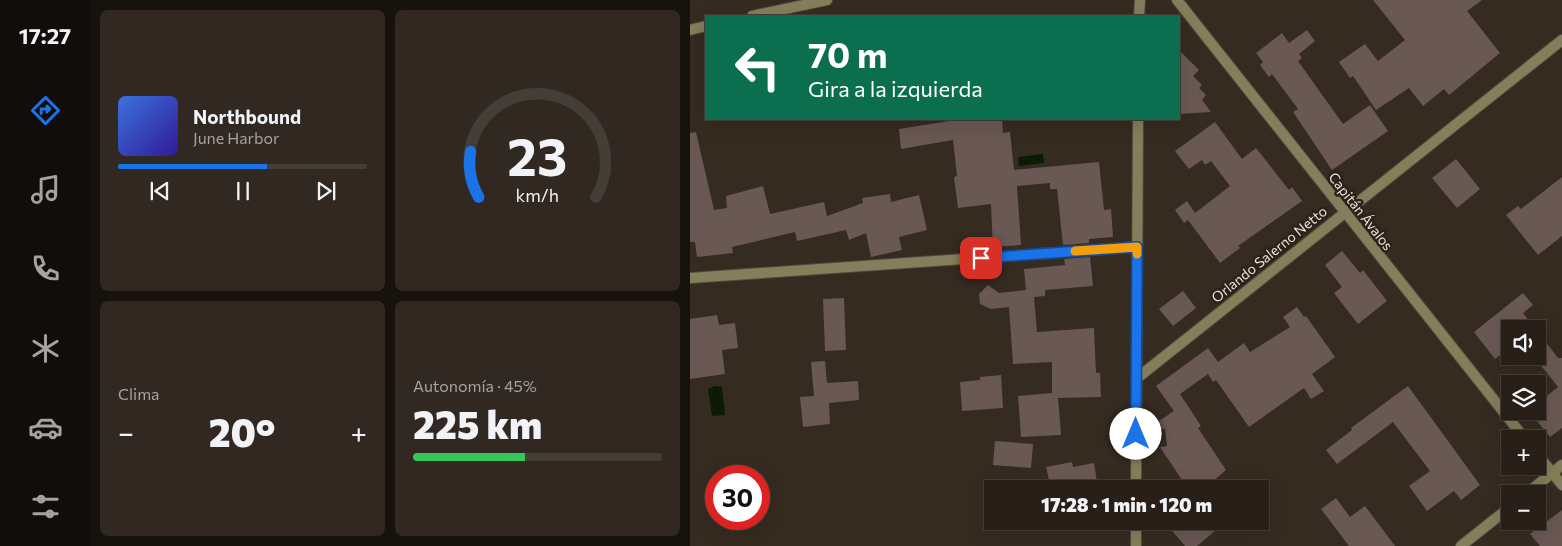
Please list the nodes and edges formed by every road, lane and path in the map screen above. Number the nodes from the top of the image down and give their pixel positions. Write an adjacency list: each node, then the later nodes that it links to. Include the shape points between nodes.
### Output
1 (827, 0): 4 (street)
2 (1140, 0): 5 (street)
3 (1177, 0): 10 (street, Capitán Ávalos)
4 (757, 15)
5 (1139, 15)
6 (705, 26): 7 (street)
7 (690, 30)
8 (1562, 40): 10 (street, Orlando Salerno Netto)
9 (1138, 120): 11 (street)
10 (1344, 212): 13 (street, Orlando Salerno Netto); 14 (street, Capitán Ávalos)
11 (1137, 247): 12 (street); 13 (street)
12 (690, 278)
13 (1136, 379): 18 (street)
14 (1518, 430)
15 (1562, 464): 17 (street)
16 (1546, 465): 17 (street)
17 (1552, 473): 19 (street); 20 (street)
18 (1136, 480)
19 (1537, 485)
20 (1562, 485)
21 (1501, 514): 24 (street)
22 (1136, 530): 23 (street)
23 (1136, 546)
24 (1461, 546)

